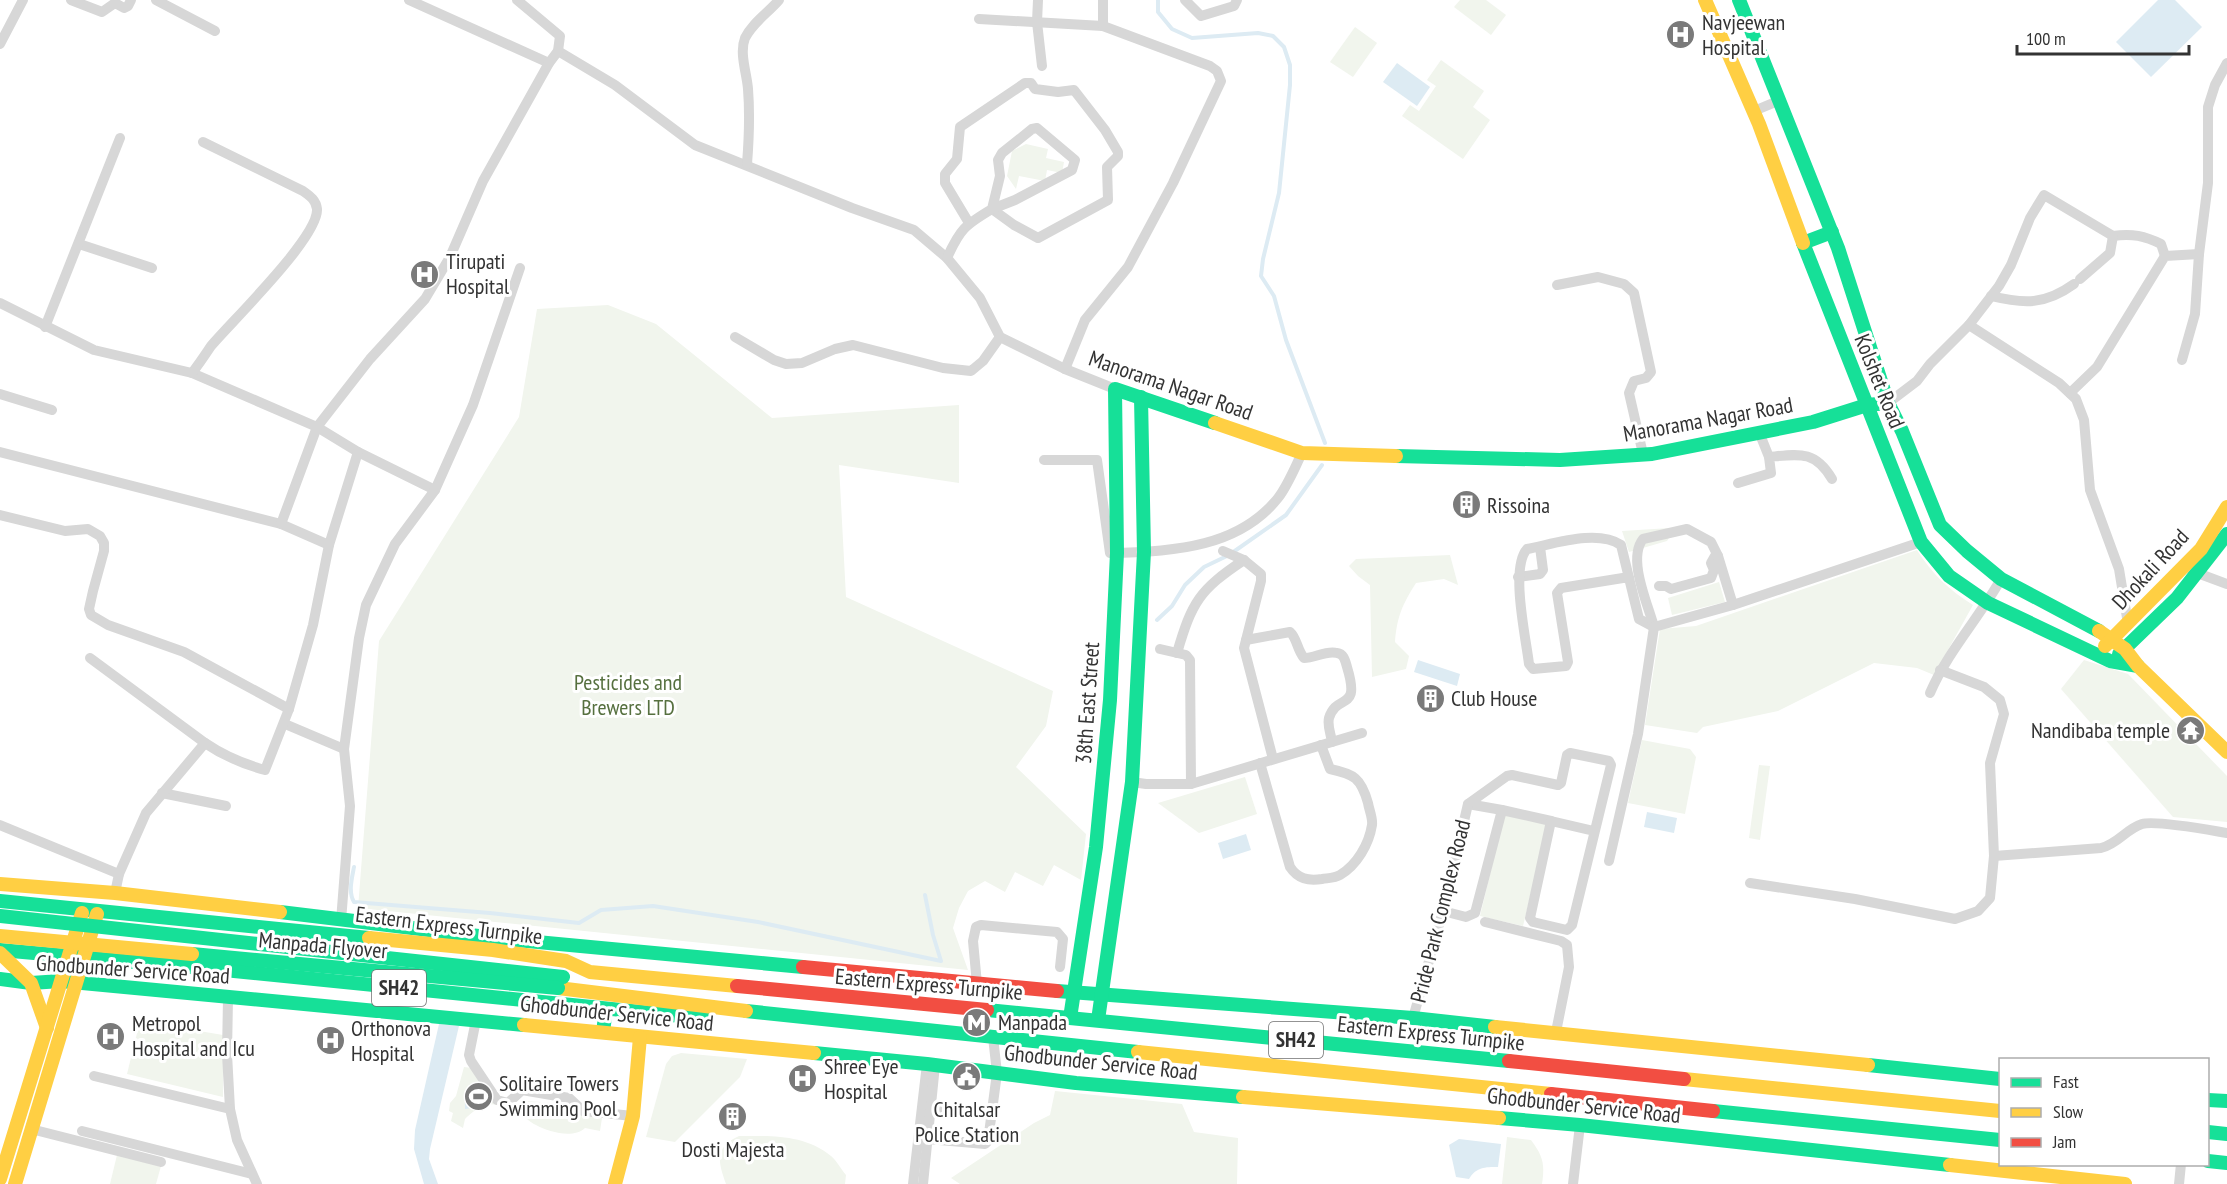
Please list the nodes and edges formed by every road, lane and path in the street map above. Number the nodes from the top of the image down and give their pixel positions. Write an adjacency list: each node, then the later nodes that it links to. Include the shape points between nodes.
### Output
1 (23, 0): 18 (street)
2 (71, 0): 3 (street, via 102,12 115,3 124,8)
3 (131, 0)
4 (156, 0): 17 (street)
5 (409, 0): 20 (street)
6 (517, 0): 19 (street, via 560,36)
7 (779, 0): 27 (street, via 757,20 744,40 750,130)
8 (1038, 0): 15 (street)
9 (1104, 0): 16 (street)
10 (1185, 0): 11 (street, via 1201,16 1234,6)
11 (1237, 0)
12 (1705, 0): 24 (street, Kolshet Road)
13 (1739, 0): 23 (street, Kolshet Road)
14 (979, 19): 15 (street)
15 (1037, 22): 16 (street); 22 (street)
16 (1102, 26): 47 (street, via 1210,66 1221,81 1128,267 1085,320)
17 (215, 31)
18 (0, 42)
19 (558, 51): 20 (street); 27 (street, via 615,85 695,145)
20 (549, 63): 56 (street, via 483,181 450,257 425,299 370,359)
21 (2227, 63): 34 (street, via 2208,107 2208,183)
22 (1042, 66)
23 (1780, 100): 24 (street); 30 (street, Kolshet Road)
24 (1754, 111): 32 (street, Kolshet Road)
25 (120, 138): 33 (street)
26 (203, 142): 48 (street, via 303,191 314,199 317,208 310,231)
27 (747, 164): 36 (street, via 914,230)
28 (992, 209): 28 (street, via 1000,176 998,160 1032,129 1048,135 1075,160 1072,170); 29 (street); 29 (street, via 1038,238 1108,200 1107,167 1118,152 1074,90 1035,89 1031,83 1025,83 960,127 957,159 945,174 945,183)
29 (969, 223): 36 (street, via 957,236)
30 (1832, 232): 32 (street); 53 (street, Kolshet Road)
31 (2114, 236): 35 (street, via 2145,236 2161,244); 40 (street, via 2110,253 2060,294 2038,302); 40 (street, via 2044,195 2030,218 2011,266)
32 (1803, 243): 54 (street, Kolshet Road)
33 (78, 244): 37 (street); 43 (street)
34 (2199, 254): 35 (street); 46 (street, via 2195,314)
35 (2165, 256): 50 (street, via 2097,367)
36 (947, 258): 45 (street, via 980,298)
37 (152, 268)
38 (520, 268): 66 (street, via 473,405)
39 (1557, 285): 61 (street, via 1598,277 1624,284 1634,293 1652,372 1634,381 1629,393)
40 (1991, 296): 42 (street)
41 (0, 303): 43 (street)
42 (1970, 325): 50 (street); 53 (street, via 1917,381)
43 (45, 327): 48 (street, via 94,350)
44 (735, 337): 45 (street, via 786,364 802,363 853,345 943,368 971,371)
45 (1000, 337): 47 (street, Manorama Nagar Road)
46 (2182, 360)
47 (1065, 369): 49 (street, Manorama Nagar Road)
48 (192, 373): 56 (street)
49 (1114, 389): 52 (street, Manorama Nagar Road); 76 (street, 38th East Street)
50 (2070, 393): 87 (street, via 2084,420 2090,490 2119,569)
51 (0, 394): 55 (street)
52 (1141, 397): 60 (street, Manorama Nagar Road); 75 (street)
53 (1888, 403): 54 (street, Manorama Nagar Road); 82 (street, Kolshet Road, via 1940,525)
54 (1867, 405): 57 (street, Manorama Nagar Road, via 1813,422); 71 (street, Kolshet Road)
55 (52, 411)
56 (317, 427): 59 (street); 69 (street)
57 (1760, 432): 61 (street, Manorama Nagar Road); 62 (street)
58 (0, 452): 69 (street)
59 (358, 452): 66 (street); 72 (street)
60 (1302, 453): 61 (street, Manorama Nagar Road, via 1560,460); 75 (street, via 1279,497 1258,518 1207,544)
61 (1643, 454)
62 (1769, 457): 64 (street, via 1799,454 1822,463); 65 (street, via 1771,473)
63 (1044, 460): 76 (street, via 1096,460)
64 (1832, 479)
65 (1738, 483)
66 (435, 490): 104 (street, via 395,544 366,605)
67 (2227, 507): 79 (street, Dhokali Road)
68 (0, 515): 99 (street, via 65,531 88,529 100,536 104,551 89,609 91,615 108,625 184,652)
69 (281, 524): 72 (street)
70 (2227, 534): 79 (street, Dhokali Road, via 2211,558)
71 (1921, 542): 85 (street, Kolshet Road, via 1949,576); 86 (street)
72 (329, 545): 99 (street, via 313,625)
73 (1540, 547): 80 (street, via 1527,549 1521,555); 80 (street, via 1543,570 1540,574); 81 (street, via 1593,537 1612,540 1621,546)
74 (1223, 551): 78 (street)
75 (1144, 552): 76 (street); 108 (street)
76 (1114, 553): 118 (street, 38th East Street, via 1110,700)
77 (1718, 556): 84 (street, via 1711,563 1711,578 1671,590); 86 (street); 88 (street, via 1711,542 1687,529 1643,539 1636,554)
78 (1244, 560): 90 (street, via 1261,574); 93 (street, via 1200,596 1187,618)
79 (2190, 569): 83 (street); 87 (street, Dhokali Road); 91 (street, Dhokali Road, via 2165,609)
80 (1518, 577): 81 (street, via 1529,664 1533,669 1566,666 1568,662 1557,593 1561,588)
81 (1629, 577): 88 (street, via 1639,619)
82 (2001, 579): 85 (street); 89 (street, Kolshet Road)
83 (2227, 584)
84 (1659, 586)
85 (1988, 603): 95 (street, Kolshet Road); 97 (street)
86 (1733, 605): 88 (street)
87 (2127, 624): 89 (street, Dhokali Road)
88 (1654, 627): 121 (street, via 1638,734)
89 (2111, 638): 91 (street, Kolshet Road); 95 (street, Dhokali Road)
90 (1246, 640): 103 (street, via 1290,632 1304,658 1330,651 1344,657 1351,694 1329,718); 106 (street, via 1244,648)
91 (2125, 649): 95 (street, Dhokali Road); 96 (street, Kolshet Road)
92 (1160, 650): 93 (street)
93 (1177, 653): 109 (street, via 1190,660)
94 (90, 658): 102 (street)
95 (2104, 658): 96 (street, Kolshet Road)
96 (2138, 666): 105 (street, Kolshet Road)
97 (1940, 670): 98 (street); 120 (street, via 1984,687 2000,700 2004,714 1990,763)
98 (1930, 693)
99 (289, 709): 100 (street)
100 (285, 724): 102 (street, via 265,770 244,765); 104 (street)
101 (1362, 733): 103 (street)
102 (205, 743): 110 (street)
103 (1327, 743): 106 (street); 107 (street, via 1330,769 1351,774 1360,782 1372,822 1367,842 1353,864 1338,876 1302,878 1290,867)
104 (344, 749): 131 (street, via 350,806)
105 (2227, 752)
106 (1273, 759): 107 (street)
107 (1260, 764): 109 (street)
108 (1132, 782): 109 (street); 119 (street)
109 (1191, 784)
110 (162, 793): 112 (street); 122 (street, via 146,813)
111 (1468, 804): 113 (street); 116 (street, Pride Park Complex Road, via 1512,775 1558,786 1570,753 1609,761); 129 (street, Pride Park Complex Road)
112 (226, 806)
113 (1502, 810): 114 (street); 129 (street, via 1475,913 1466,916)
114 (1551, 821): 116 (street); 116 (street, Pride Park Complex Road, via 1530,918 1567,930 1572,925)
115 (0, 825): 122 (street)
116 (1594, 831)
117 (2227, 832): 120 (street, via 2150,823 2133,828 2111,846)
118 (1096, 847): 119 (street); 149 (street, 38th East Street)
119 (1122, 850): 150 (street)
120 (1994, 856): 123 (street, via 1990,898 1978,911 1955,919)
121 (1609, 861)
122 (119, 874): 125 (street)
123 (1750, 883)
124 (0, 884): 125 (street)
125 (115, 893): 131 (street)
126 (0, 901): 127 (street, Eastern Express Turnpike / SH42)
127 (84, 908): 128 (street, Eastern Express Turnpike / SH42); 137 (street)
128 (98, 909): 132 (street, Eastern Express Turnpike / SH42); 138 (street)
129 (1443, 911): 156 (street, Pride Park Complex Road)
130 (0, 916): 145 (street, Manpada Flyover, bridge)
131 (341, 921): 135 (street)
132 (229, 922): 135 (street, Eastern Express Turnpike / SH42); 140 (street)
133 (1485, 922): 161 (street, Pride Park Complex Road, via 1567,945 1569,967)
134 (0, 936): 145 (street, Manpada Flyover, bridge)
135 (494, 944): 141 (street, Eastern Express Turnpike / SH42, via 566,961); 147 (street)
136 (0, 952): 137 (street, Eastern Express Turnpike / SH42); 146 (street)
137 (68, 957): 138 (street, Eastern Express Turnpike / SH42); 143 (street)
138 (84, 958): 140 (street, Eastern Express Turnpike / SH42); 144 (street)
139 (1060, 967): 147 (street, via 1063,939 1057,932 981,925 976,927 973,941)
140 (224, 970): 153 (street, Eastern Express Turnpike / SH42)
141 (590, 972): 145 (street, Manpada Flyover); 155 (street, Eastern Express Turnpike / SH42)
142 (0, 980): 146 (street, Ghodbunder Service Road)
143 (61, 981): 144 (street, Ghodbunder Service Road); 146 (street, Ghodbunder Service Road); 159 (street)
144 (76, 982): 148 (street, Ghodbunder Service Road); 154 (street)
145 (561, 982): 152 (street, Manpada Flyover)
146 (31, 983): 159 (street)
147 (977, 984): 149 (street)
148 (109, 986): 151 (street, Ghodbunder Service Road); 154 (street, via 90,994)
149 (1074, 993): 150 (street); 155 (street, 38th East Street)
150 (1103, 995): 156 (street); 158 (street)
151 (230, 998): 157 (street, Ghodbunder Service Road); 171 (street)
152 (713, 1007): 153 (street, Eastern Express Turnpike / SH42, via 691,1017); 163 (street, Eastern Express Turnpike / SH42)
153 (606, 1009): 160 (street)
154 (66, 1014): 176 (street)
155 (1070, 1018): 158 (street, Eastern Express Turnpike / SH42)
156 (1413, 1018): 161 (street)
157 (476, 1020): 160 (street, Ghodbunder Service Road); 174 (street, via 471,1061 497,1100 508,1103 522,1090 569,1098 583,1111)
158 (1098, 1020): 172 (street, Eastern Express Turnpike / SH42)
159 (47, 1028): 186 (street)
160 (603, 1032): 162 (street, Ghodbunder Service Road)
161 (1556, 1032): 167 (street)
162 (640, 1037): 164 (street, Ghodbunder Service Road); 174 (street)
163 (993, 1037): 165 (street); 181 (street, Eastern Express Turnpike / SH42)
164 (931, 1064): 165 (street, Ghodbunder Service Road); 170 (street); 190 (street)
165 (997, 1073): 173 (street); 175 (street, Ghodbunder Service Road)
166 (94, 1076): 171 (street)
167 (1999, 1079)
168 (2209, 1100): 169 (street)
169 (2227, 1101)
170 (931, 1107): 173 (street); 180 (street)
171 (230, 1110): 187 (street, via 237,1140)
172 (1999, 1111)
173 (992, 1114): 180 (street, via 985,1144)
174 (633, 1116): 189 (street)
175 (1580, 1125): 192 (street); 193 (street, Ghodbunder Service Road)
176 (32, 1129): 183 (street); 188 (street)
177 (82, 1131): 187 (street)
178 (2209, 1132): 179 (street)
179 (2227, 1134)
180 (928, 1139): 191 (street)
181 (1999, 1140)
182 (2209, 1161): 184 (street)
183 (161, 1162)
184 (2227, 1163)
185 (2181, 1166): 194 (street)
186 (0, 1179)
187 (254, 1179)
188 (15, 1184)
189 (615, 1184)
190 (913, 1184)
191 (923, 1184)
192 (1573, 1184)
193 (2125, 1184)
194 (2179, 1184)

